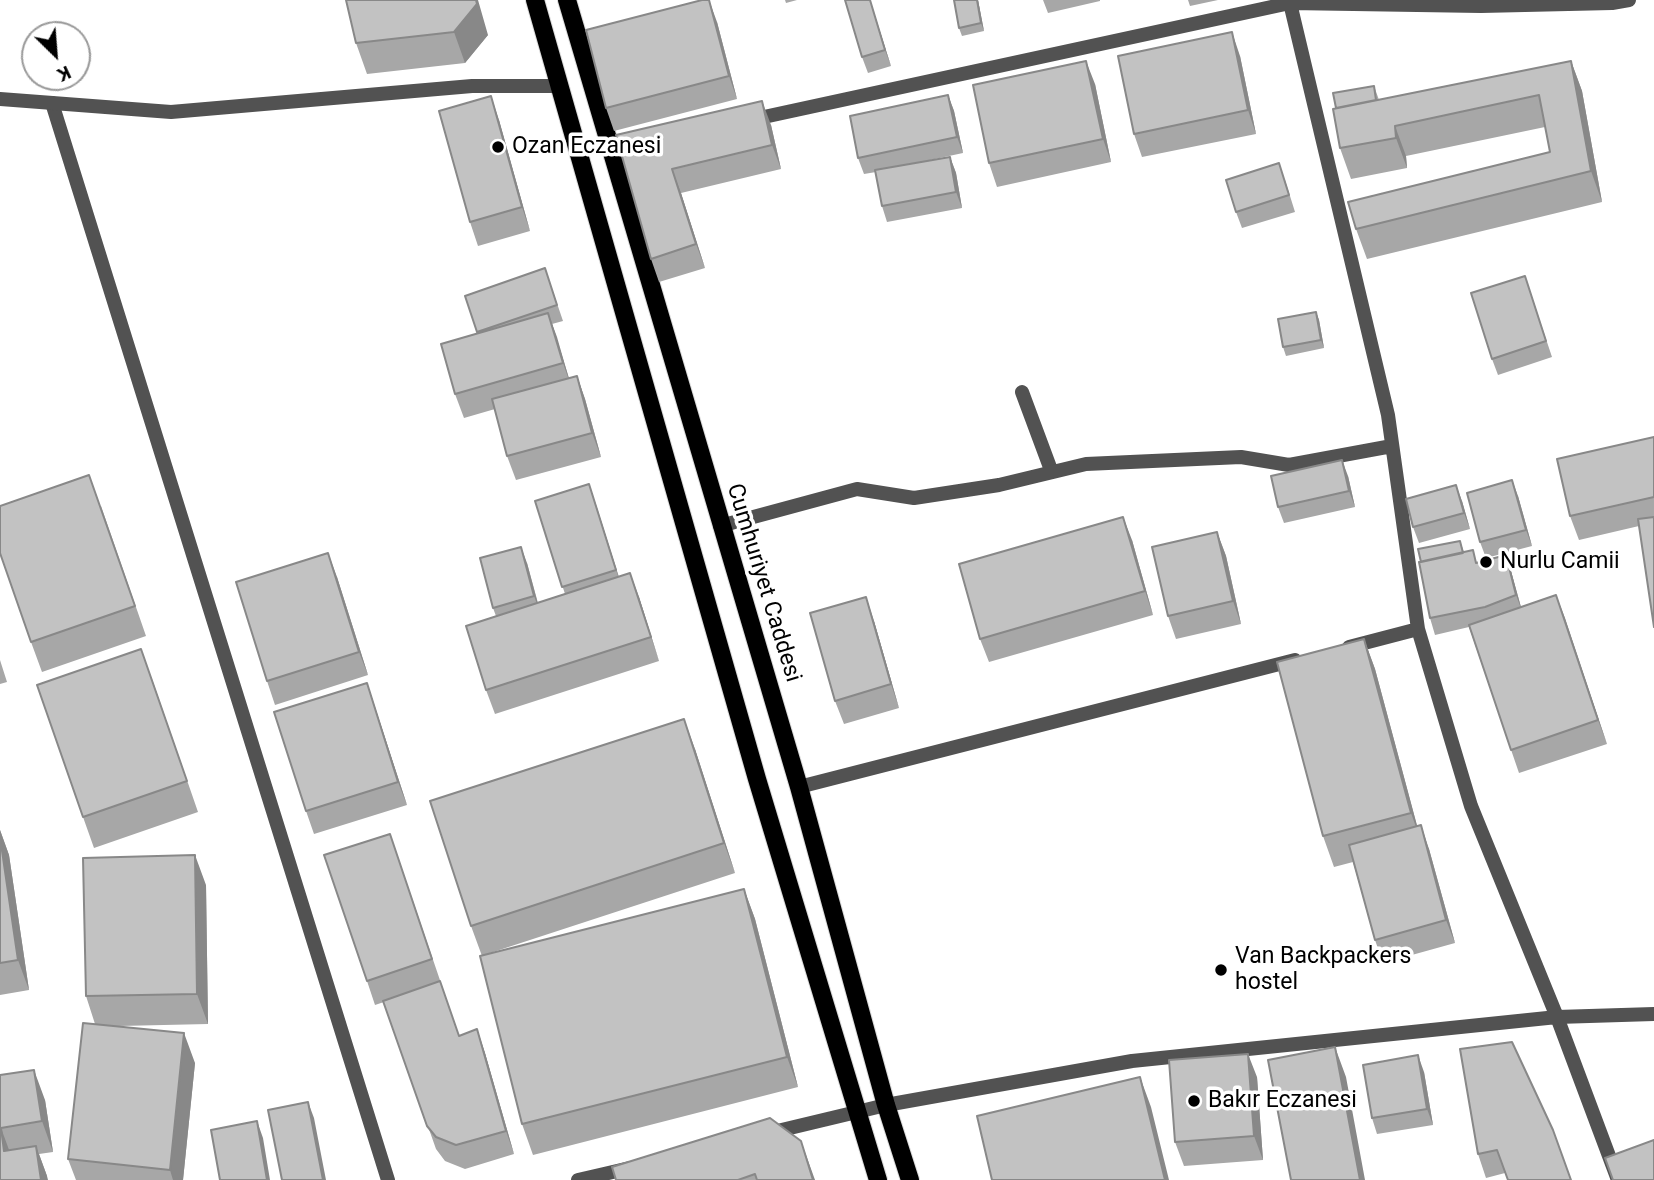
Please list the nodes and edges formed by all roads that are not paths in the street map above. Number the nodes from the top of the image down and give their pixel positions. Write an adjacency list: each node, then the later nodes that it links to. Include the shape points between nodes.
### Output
1 (536, 0): 5 (main road)
2 (567, 0): 12 (main road, Cumhuriyet Caddesi, via 618,148)
3 (1629, 0): 4 (street, via 1481,6)
4 (1289, 2): 8 (street); 10 (street)
5 (560, 86): 7 (street, via 472,86 171,112); 18 (main road)
6 (0, 99): 7 (street)
7 (52, 103): 21 (street)
8 (734, 123)
9 (1022, 391): 11 (street)
10 (1392, 446): 11 (street, via 1289,465 1241,457 1086,464); 13 (street)
11 (1051, 470): 12 (street, via 999,485 914,498 857,489)
12 (720, 526): 14 (main road, Cumhuriyet Caddesi)
13 (1419, 629): 14 (street); 16 (street, via 1471,806)
14 (799, 787): 17 (main road, Cumhuriyet Caddesi)
15 (1654, 1014): 16 (street)
16 (1557, 1017): 17 (street, via 1132,1061); 25 (street)
17 (886, 1105): 18 (street); 24 (main road, Cumhuriyet Caddesi)
18 (856, 1112): 19 (street); 23 (main road)
19 (750, 1138)
20 (644, 1164): 22 (street)
21 (388, 1180)
22 (578, 1180)
23 (878, 1180)
24 (909, 1180)
25 (1618, 1180)

